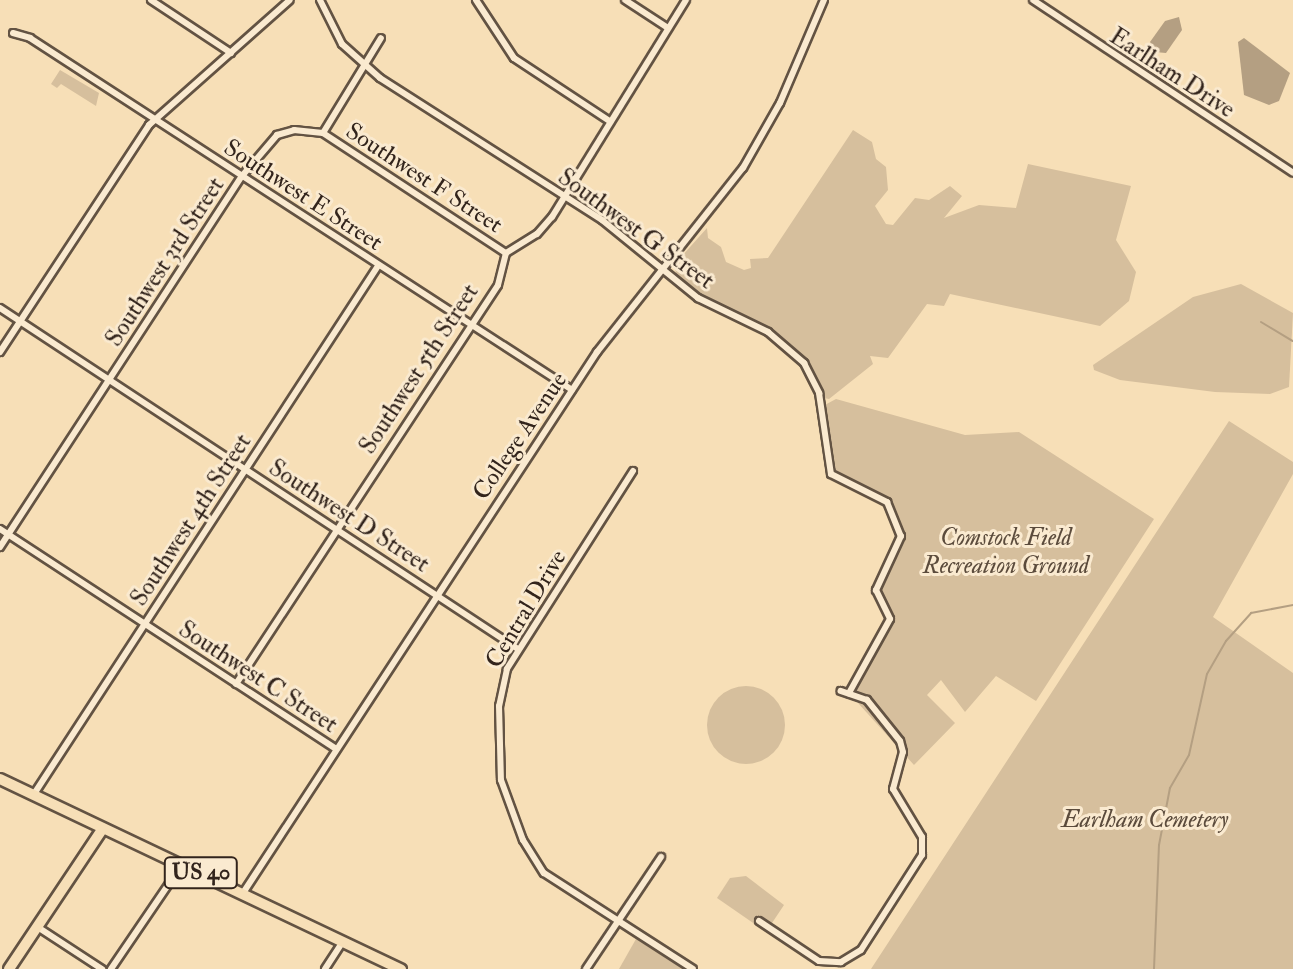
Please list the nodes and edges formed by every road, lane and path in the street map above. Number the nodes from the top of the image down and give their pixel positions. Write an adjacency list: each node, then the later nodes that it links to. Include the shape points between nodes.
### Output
1 (151, 0): 12 (street)
2 (290, 0): 12 (street)
3 (320, 0): 13 (street, Southwest G Street, via 342,44)
4 (476, 0): 15 (street, via 514,58)
5 (625, 0): 9 (street)
6 (686, 0): 9 (street)
7 (824, 0): 22 (street, College Avenue, via 800,63 757,145 717,207)
8 (1033, 0): 17 (street, Earlham Drive)
9 (668, 28): 15 (street)
10 (13, 33): 14 (street, Southwest E Street, via 30,38)
11 (381, 38): 13 (street)
12 (231, 53): 14 (street)
13 (364, 65): 16 (street); 19 (street, Southwest G Street)
14 (155, 120): 18 (street, Southwest E Street); 24 (street)
15 (608, 120): 19 (street)
16 (323, 133): 18 (street, Southwest 3rd Street, via 294,130 277,135); 20 (street, Southwest F Street)
17 (1293, 173)
18 (242, 176): 21 (street, Southwest E Street); 27 (street, Southwest 3rd Street)
19 (563, 196): 20 (street, via 542,230); 22 (street, Southwest G Street)
20 (506, 253): 25 (street, Southwest 5th Street, via 498,285)
21 (378, 266): 25 (street, Southwest E Street); 29 (street, Southwest 4th Street)
22 (664, 271): 28 (street, College Avenue, via 632,305); 40 (street, Southwest G Street, via 709,306 784,343 811,374 831,474 887,502 899,522 901,536 876,590 890,619)
23 (0, 308): 24 (street, Southwest D Street)
24 (20, 322): 26 (street); 27 (street, Southwest D Street)
25 (472, 326): 28 (street, Southwest E Street); 32 (street, Southwest 5th Street)
26 (0, 352)
27 (108, 381): 29 (street, Southwest D Street); 33 (street, Southwest 3rd Street)
28 (572, 390): 35 (street, College Avenue)
29 (245, 469): 32 (street, Southwest D Street); 36 (street, Southwest 4th Street)
30 (633, 471): 37 (street, Central Drive)
31 (0, 529): 33 (street, Southwest C Street)
32 (338, 529): 35 (street, Southwest D Street); 38 (street, Southwest 5th Street)
33 (8, 535): 34 (street, Southwest 3rd Street); 36 (street, Southwest C Street)
34 (0, 547)
35 (437, 595): 37 (street, Southwest D Street); 41 (street, College Avenue)
36 (144, 624): 38 (street, Southwest C Street); 43 (street, Southwest 4th Street)
37 (518, 649): 48 (street, Central Drive, via 502,684 499,706 503,792 544,873)
38 (236, 684): 41 (street, Southwest C Street)
39 (841, 691): 40 (street)
40 (849, 693): 49 (street, via 882,714 900,741 903,752 893,789 922,837 922,855 861,950 841,962 819,961)
41 (336, 749): 47 (street, College Avenue)
42 (0, 779): 43 (main road, US 40)
43 (34, 794): 44 (main road, US 40)
44 (103, 828): 46 (main road, US 40); 50 (main road)
45 (661, 857): 48 (street)
46 (183, 863): 47 (main road, US 40); 54 (street)
47 (243, 893): 51 (main road, US 40)
48 (618, 920): 57 (street); 58 (street, Central Drive)
49 (759, 921)
50 (36, 926): 52 (main road); 53 (street)
51 (343, 941): 55 (street); 56 (main road, US 40)
52 (9, 969)
53 (102, 969)
54 (111, 969)
55 (325, 969)
56 (401, 969)
57 (586, 969)
58 (693, 969)

